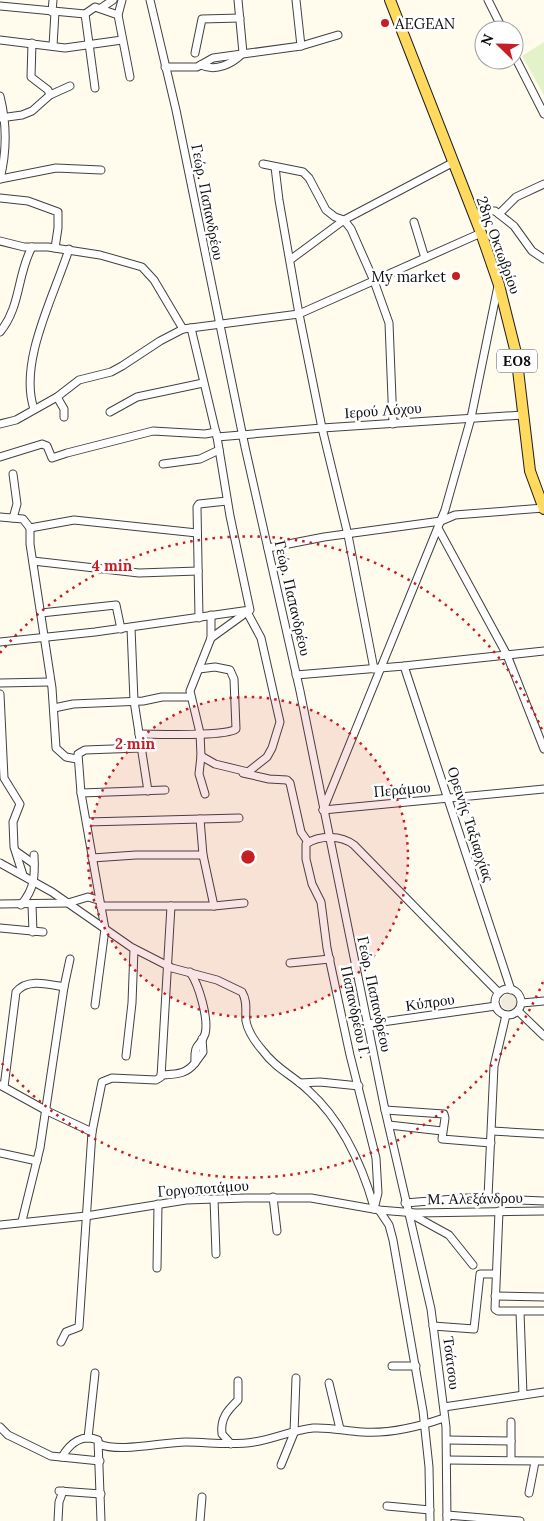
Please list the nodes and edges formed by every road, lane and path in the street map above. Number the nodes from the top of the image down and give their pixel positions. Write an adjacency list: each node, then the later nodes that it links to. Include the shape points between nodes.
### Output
1 (52, 0): 11 (street)
2 (113, 0): 10 (street)
3 (122, 0): 13 (street)
4 (150, 0): 25 (street, Γεώρ. Παπανδρέου)
5 (238, 0): 14 (street)
6 (296, 0): 22 (street)
7 (390, 0): 34 (main road, 28ης Οκτωβρίου / ΕΟ8)
8 (488, 0): 15 (street)
9 (0, 6): 11 (street)
10 (101, 8): 12 (street, via 91,8); 13 (street)
11 (53, 12): 12 (street); 21 (street)
12 (85, 14): 20 (street)
13 (118, 15): 18 (street)
14 (240, 18): 23 (street, via 202,19); 24 (street)
15 (498, 20)
16 (338, 36): 22 (street)
17 (0, 40): 19 (street)
18 (122, 40): 20 (street); 27 (street)
19 (32, 43): 21 (street); 30 (street, via 31,77)
20 (88, 45): 21 (street); 29 (street)
21 (53, 46)
22 (301, 46): 24 (street)
23 (195, 53)
24 (243, 54): 25 (street, via 213,58 193,68)
25 (165, 67): 56 (street, Γεώρ. Παπανδρέου)
26 (522, 70): 32 (street)
27 (130, 78)
28 (70, 86): 30 (street)
29 (95, 88)
30 (50, 95): 33 (street, via 32,111)
31 (0, 96): 33 (street)
32 (544, 114)
33 (2, 118): 38 (street, via 4,162)
34 (452, 163): 42 (main road, 28ης Οκτωβρίου / ΕΟ8); 43 (street)
35 (263, 164): 36 (street)
36 (275, 167): 43 (street, via 303,172 326,210); 52 (street)
37 (101, 170): 38 (street, via 56,168)
38 (0, 179)
39 (544, 184): 41 (street, via 516,197)
40 (0, 198): 48 (street, via 28,201 58,212)
41 (499, 214): 42 (street, via 484,211); 51 (street, via 514,226 532,251)
42 (474, 216): 45 (main road, 28ης Οκτωβρίου / ΕΟ8)
43 (344, 220): 52 (street); 53 (street)
44 (414, 222): 50 (street)
45 (481, 233): 50 (street); 54 (main road, 28ης Οκτωβρίου / ΕΟ8)
46 (0, 241): 47 (street)
47 (32, 247): 48 (street); 59 (street, via 13,312)
48 (55, 248): 49 (street)
49 (69, 249): 58 (street, via 116,258 142,267 157,284); 62 (street, via 37,346 30,382)
50 (425, 258): 53 (street)
51 (544, 258)
52 (290, 260): 55 (street)
53 (374, 281): 55 (street); 68 (street, via 389,323)
54 (499, 285): 64 (main road, 28ης Οκτωβρίου / ΕΟ8, via 512,334); 66 (street)
55 (299, 314): 56 (street); 69 (street)
56 (221, 324): 57 (street); 71 (street, Γεώρ. Παπανδρέου)
57 (192, 328): 58 (street); 60 (street)
58 (183, 329): 61 (street, via 111,372 79,380)
59 (0, 332)
60 (203, 383): 63 (street, via 137,397); 70 (street)
61 (57, 397): 62 (street); 65 (street, via 64,409)
62 (34, 409): 67 (street, via 16,420)
63 (110, 412)
64 (523, 415): 66 (street, Ιερού Λόχου); 77 (main road, 28ης Οκτωβρίου / ΕΟ8, via 530,471)
65 (64, 417)
66 (470, 418): 68 (street, Ιερού Λόχου); 80 (street)
67 (0, 424)
68 (393, 424): 69 (street, Ιερού Λόχου)
69 (322, 428): 71 (street, Ιερού Λόχου); 84 (street)
70 (216, 434): 71 (street, Ιερού Λόχου); 72 (street); 73 (street, Ιερού Λόχου, via 160,430 54,458 42,444)
71 (244, 434): 85 (street, Γεώρ. Παπανδρέου)
72 (219, 450): 74 (street, via 200,459); 76 (street)
73 (0, 457)
74 (163, 464)
75 (13, 474): 79 (street, via 17,504)
76 (227, 501): 83 (street, via 199,504 196,511); 88 (street, via 250,606)
77 (544, 509): 80 (street, via 455,515)
78 (0, 517): 79 (street)
79 (13, 518): 81 (street, via 24,519)
80 (441, 521): 82 (street); 84 (street)
81 (30, 528): 83 (street, via 74,520); 86 (street)
82 (439, 530): 98 (street); 100 (street)
83 (197, 533): 87 (street)
84 (348, 535): 85 (street, via 324,536); 100 (street)
85 (268, 548): 102 (street, Γεώρ. Παπανδρέου)
86 (33, 561): 87 (street, via 139,573); 89 (street)
87 (198, 571): 91 (street)
88 (247, 612): 90 (street); 95 (street); 116 (street, via 261,638 280,722 267,757)
89 (41, 613): 93 (street, via 116,605); 94 (street)
90 (211, 615): 91 (street); 95 (street)
91 (199, 618): 92 (street)
92 (131, 628): 93 (street); 107 (street)
93 (121, 629): 94 (street)
94 (44, 637): 96 (street); 103 (street)
95 (211, 638): 101 (street)
96 (0, 642)
97 (544, 651): 98 (street)
98 (508, 655): 99 (street); 113 (street)
99 (404, 666): 100 (street); 122 (street, Ορεινής Ταξιαρχίας)
100 (377, 668): 102 (street); 123 (street, via 335,786)
101 (199, 669): 106 (street); 110 (street, via 215,667 230,670 234,679 236,725 233,730)
102 (296, 676): 123 (street, Γεώρ. Παπανδρέου)
103 (50, 682): 104 (street); 108 (street)
104 (0, 683)
105 (0, 694): 109 (street)
106 (190, 697): 107 (street); 110 (street, via 196,707)
107 (134, 701): 108 (street); 111 (street)
108 (54, 708): 115 (street, via 56,748 66,757)
109 (1, 725): 129 (street, via 4,778 20,804 13,822)
110 (200, 733): 111 (street); 114 (street)
111 (139, 734): 112 (street)
112 (140, 748): 115 (street, via 85,750); 120 (street)
113 (544, 749)
114 (202, 756): 116 (street, via 215,764); 121 (street, via 198,774)
115 (77, 759): 119 (street)
116 (243, 772): 128 (street, via 290,783 301,832)
117 (544, 788): 122 (street, Περάμου)
118 (165, 790): 120 (street)
119 (81, 792): 120 (street); 126 (street)
120 (148, 792)
121 (205, 794)
122 (449, 799): 123 (street, Περάμου); 156 (street, Ορεινής Ταξιαρχίας)
123 (323, 810): 127 (street, Γεώρ. Παπανδρέου)
124 (240, 818): 125 (street)
125 (200, 820): 126 (street); 130 (street)
126 (87, 822): 132 (street)
127 (328, 837): 128 (street); 157 (street, via 354,844); 163 (street, Γεώρ. Παπανδρέου)
128 (308, 842): 151 (street, Παπανδρέου Γ., via 304,847 306,859 312,884 321,902)
129 (17, 852): 134 (street); 135 (street)
130 (203, 854): 132 (street); 144 (street)
131 (34, 855): 134 (street)
132 (92, 858): 137 (street)
133 (0, 863): 135 (street)
134 (34, 864): 136 (street)
135 (23, 875): 136 (street)
136 (35, 881): 138 (street); 141 (street)
137 (99, 902): 138 (street, via 88,897); 143 (street); 146 (street)
138 (68, 903): 142 (street); 146 (street)
139 (244, 903): 144 (street)
140 (0, 904): 141 (street)
141 (21, 905): 142 (street)
142 (32, 905): 147 (street)
143 (171, 906): 144 (street); 153 (street)
144 (214, 906)
145 (0, 928): 147 (street)
146 (104, 929): 149 (street); 159 (street)
147 (33, 932): 148 (street)
148 (43, 932)
149 (134, 949): 153 (street); 167 (street)
150 (70, 959): 155 (street)
151 (330, 959): 152 (street); 171 (street, Παπανδρέου Γ.)
152 (290, 963)
153 (167, 965): 154 (street); 168 (street)
154 (190, 972): 168 (street, via 203,1003 205,1029 195,1048 195,1063 187,1072); 169 (street, via 226,983 242,992 247,1025 256,1042 276,1067)
155 (64, 987): 166 (street, via 28,983 20,987 16,992); 173 (street)
156 (511, 990): 157 (street); 161 (street, via 519,994)
157 (500, 994): 160 (street)
158 (544, 1001): 161 (street)
159 (95, 1005)
160 (496, 1006): 162 (street); 163 (street, Κύπρου)
161 (520, 1007): 162 (street); 164 (street)
162 (506, 1015): 176 (street, via 494,1066)
163 (368, 1024): 172 (street, Γεώρ. Παπανδρέου)
164 (544, 1036)
165 (0, 1048): 166 (street)
166 (9, 1051): 170 (street)
167 (126, 1056)
168 (161, 1075): 177 (street, via 156,1080 112,1078 102,1082)
169 (300, 1083): 171 (street); 188 (street, via 325,1108 348,1142)
170 (2, 1086): 173 (street)
171 (358, 1086): 188 (street, Παπανδρέου Γ., via 377,1169)
172 (385, 1110): 174 (street, Γεώρ. Παπανδρέου); 175 (street, via 444,1114)
173 (47, 1111): 177 (street); 181 (street)
174 (389, 1125): 175 (street); 186 (street, Γεώρ. Παπανδρέου)
175 (442, 1131): 179 (street, via 441,1137 445,1140)
176 (492, 1131): 178 (street); 179 (street)
177 (92, 1132): 192 (street)
178 (544, 1134)
179 (491, 1143): 183 (street)
180 (0, 1153): 181 (street)
181 (37, 1161): 193 (street)
182 (273, 1197): 184 (street, Γοργοποτάμου); 188 (street, Γοργοποτάμου, via 311,1198); 195 (street)
183 (488, 1197): 185 (street, Μ. Αλεξάνδρου); 186 (street, Μ. Αλεξάνδρου)
184 (214, 1199): 187 (street, Γοργοποτάμου); 196 (street)
185 (544, 1202)
186 (405, 1203): 191 (street, Τσάτσου)
187 (158, 1204): 192 (street, Γοργοποτάμου); 198 (street)
188 (377, 1210): 191 (street, Γοργοποτάμου); 207 (street, via 389,1226 393,1240)
189 (499, 1211): 190 (street, Μ. Αλεξάνδρου); 191 (street, Μ. Αλεξάνδρου); 199 (street)
190 (544, 1211)
191 (408, 1212): 197 (street, via 449,1235); 204 (street, Τσάτσου)
192 (86, 1216): 193 (street, Γοργοποτάμου); 205 (street, via 79,1327 66,1332)
193 (22, 1221): 194 (street, Γοργοποτάμου)
194 (0, 1225)
195 (277, 1231)
196 (216, 1254)
197 (473, 1265)
198 (157, 1268)
199 (496, 1274): 200 (street); 204 (street, via 480,1274 474,1329)
200 (495, 1296): 201 (street); 203 (street, via 498,1312)
201 (544, 1296)
202 (544, 1311): 203 (street)
203 (520, 1312): 213 (street)
204 (433, 1326): 214 (street, Τσάτσου)
205 (61, 1342)
206 (392, 1366): 207 (street)
207 (416, 1366): 217 (street)
208 (95, 1373): 221 (street)
209 (296, 1378): 220 (street)
210 (238, 1381): 225 (street, via 238,1400 225,1414 222,1432)
211 (328, 1383): 219 (street)
212 (544, 1392): 213 (street)
213 (523, 1395): 214 (street)
214 (444, 1407): 215 (street, Τσάτσου)
215 (444, 1418): 217 (street); 222 (street, Τσάτσου)
216 (511, 1422): 223 (street)
217 (423, 1425): 219 (street, via 377,1432); 237 (street, via 429,1467)
218 (0, 1427): 226 (street, via 8,1435 41,1452 55,1458)
219 (340, 1429): 220 (street, via 315,1428)
220 (294, 1433): 225 (street); 232 (street)
221 (88, 1438): 224 (street, via 98,1440); 226 (street, via 74,1442)
222 (447, 1440): 223 (street); 227 (street, Τσάτσου)
223 (511, 1441): 228 (street)
224 (99, 1444): 225 (street, via 119,1447 184,1442); 229 (street)
225 (231, 1444)
226 (62, 1457): 229 (street)
227 (447, 1460): 228 (street); 238 (street, Τσάτσου)
228 (511, 1460): 231 (street)
229 (100, 1461): 234 (street)
230 (544, 1461): 231 (street)
231 (535, 1462): 233 (street)
232 (281, 1465)
233 (529, 1493)
234 (101, 1494): 239 (street, via 61,1491); 240 (street)
235 (202, 1497): 241 (street)
236 (387, 1506): 237 (street)
237 (430, 1510): 242 (street)
238 (447, 1518): 243 (street)
239 (58, 1521)
240 (101, 1521)
241 (200, 1521)
242 (430, 1521)
243 (507, 1521): 244 (street)
244 (520, 1521)

